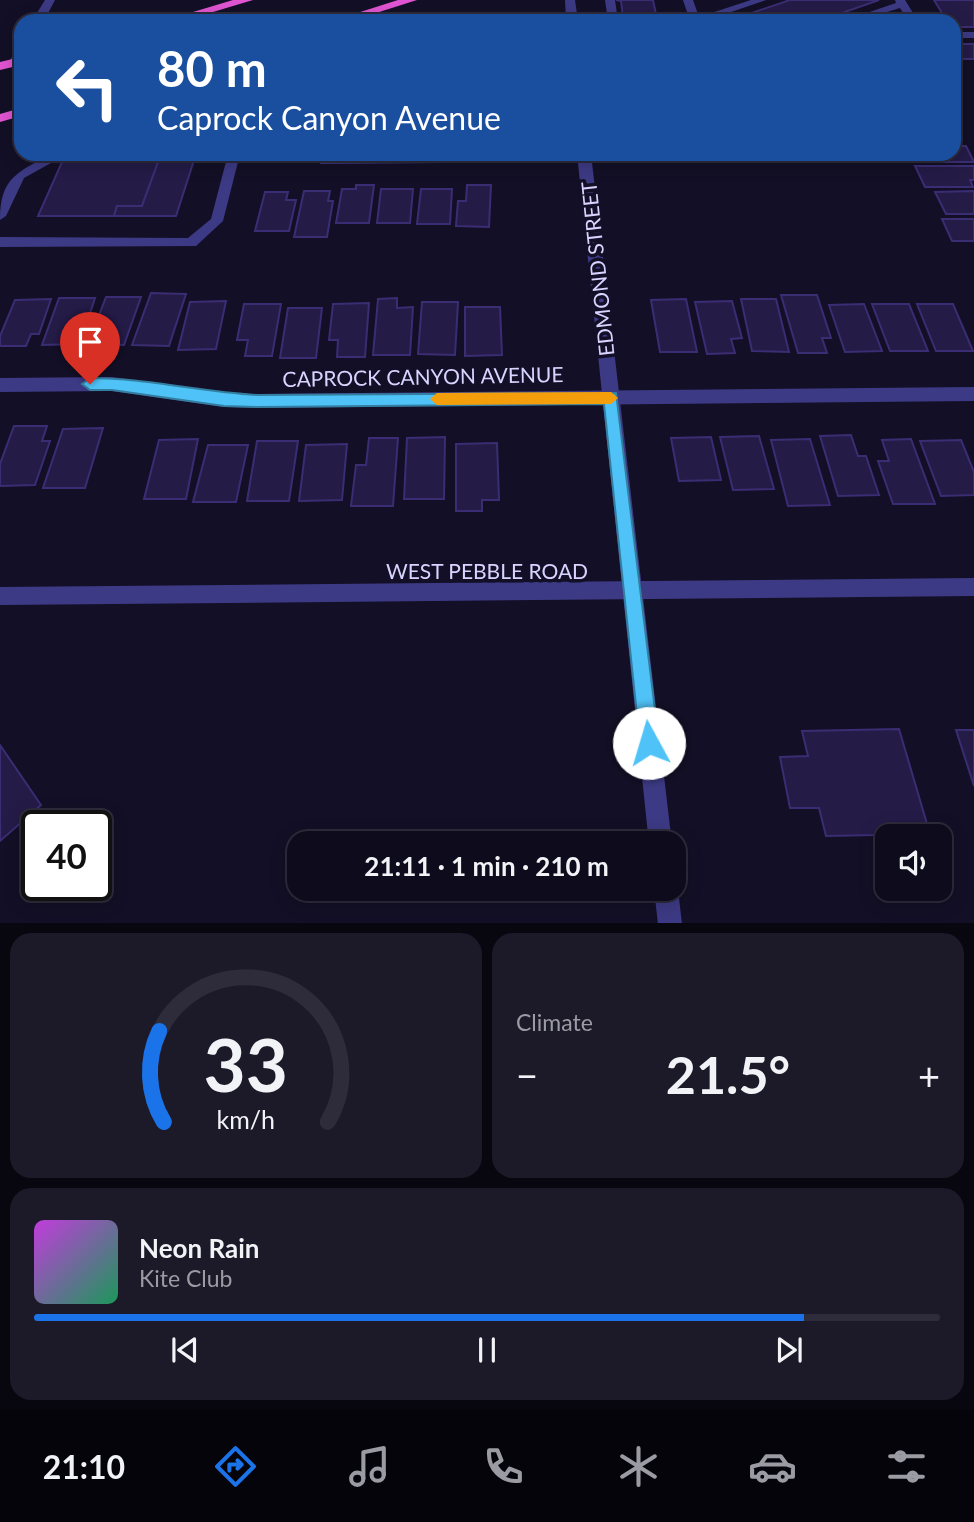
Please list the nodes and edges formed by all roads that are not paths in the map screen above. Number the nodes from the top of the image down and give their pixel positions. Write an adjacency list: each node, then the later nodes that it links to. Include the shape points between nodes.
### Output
1 (247, 0): 5 (highway)
2 (411, 0): 6 (highway)
3 (761, 0): 7 (lane)
4 (901, 2): 8 (lane)
5 (195, 14)
6 (362, 14)
7 (717, 14)
8 (868, 14)
9 (48, 161): 12 (lane, via 19,176)
10 (232, 161): 13 (lane, via 216,221 191,243)
11 (585, 161): 16 (street, EDMOND STREET)
12 (0, 216)
13 (0, 242)
14 (0, 385): 16 (street, CAPROCK CANYON AVENUE, via 112,384 258,401)
15 (974, 394): 16 (street, CAPROCK CANYON AVENUE)
16 (611, 397): 18 (street, EDMOND STREET)
17 (974, 587): 18 (street, WEST PEBBLE ROAD)
18 (632, 592): 19 (street, WEST PEBBLE ROAD); 20 (street, EDMOND STREET)
19 (0, 596)
20 (660, 831)
21 (667, 901): 22 (street)
22 (670, 923)

